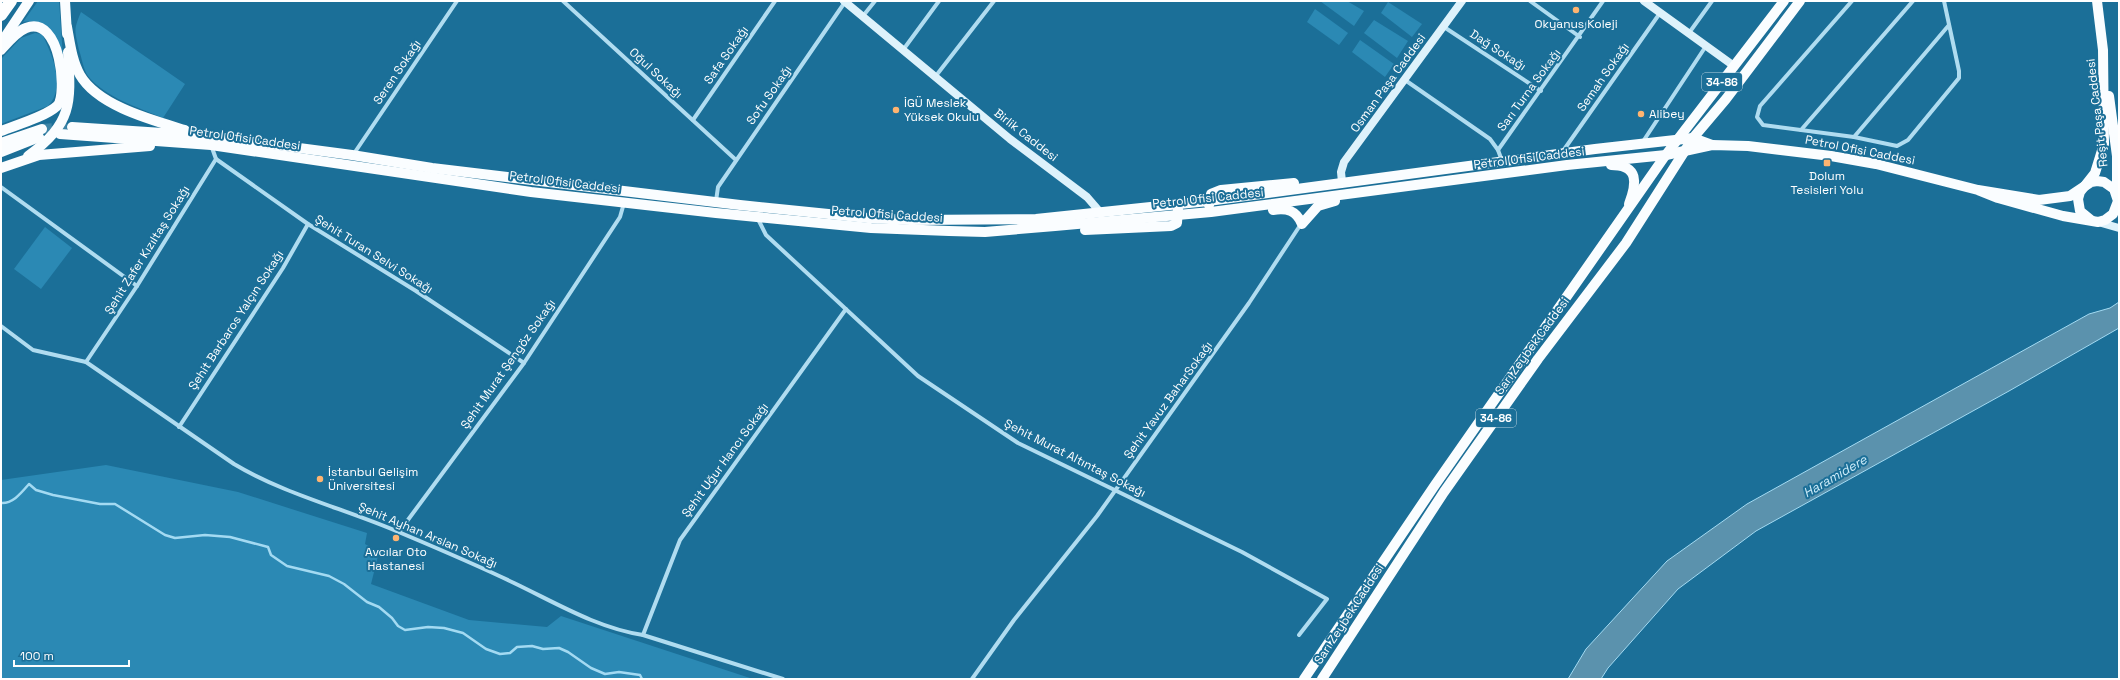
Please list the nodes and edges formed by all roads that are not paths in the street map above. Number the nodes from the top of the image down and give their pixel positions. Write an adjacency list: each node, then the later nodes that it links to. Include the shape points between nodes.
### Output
1 (11, 1): 23 (highway)
2 (29, 1): 30 (main road)
3 (65, 1): 26 (main road)
4 (458, 1): 54 (street, Seren Sokağı)
5 (563, 1): 39 (street, Oğul Sokağı)
6 (775, 1): 39 (street, Safa Sokağı)
7 (844, 1): 24 (street, Birlik Caddesi); 58 (street, Sofu Sokağı)
8 (875, 1): 24 (street)
9 (939, 1): 33 (street)
10 (994, 1): 36 (street)
11 (1462, 1): 27 (street, Osman Paşa Caddesi)
12 (1530, 1): 29 (street)
13 (1603, 1): 29 (street, Sarı Turna Sokağı)
14 (1712, 1): 28 (street)
15 (1784, 1): 35 (main road, 34-86)
16 (1800, 1): 43 (main road, Sarı Zeybek Caddesi)
17 (1852, 1): 40 (street, via 1757,112 1757,118 1763,125)
18 (1913, 1): 40 (street)
19 (1944, 1): 25 (street)
20 (2097, 1): 34 (main road, Reşit Paşa Caddesi)
21 (1646, 2): 22 (street)
22 (1660, 13): 28 (street); 53 (street, Semah Sokağı)
23 (1, 15)
24 (863, 16): 33 (street, Birlik Caddesi)
25 (1949, 24): 42 (street); 42 (street, via 1959,78 1908,140 1897,146)
26 (67, 27): 44 (main road, via 80,75 98,94 128,111); 56 (main road, via 70,80 68,109 48,141)
27 (1444, 27): 37 (street, Osman Paşa Caddesi); 38 (street, Dağ Sokağı)
28 (1689, 33): 31 (street)
29 (1580, 36): 38 (street, Sarı Turna Sokağı)
30 (1, 43)
31 (1706, 46): 35 (street); 48 (street)
32 (1, 50): 41 (main road, via 25,28 39,26 51,36 61,76 59,103 51,110)
33 (903, 50): 36 (street, Birlik Caddesi)
34 (2103, 51): 64 (main road, Reşit Paşa Caddesi, via 2104,144 2095,172); 67 (main road, Reşit Paşa Caddesi, via 2117,156)
35 (1734, 66): 45 (main road, 34-86)
36 (935, 77): 72 (street, Birlik Caddesi, via 1010,139 1088,197)
37 (1405, 80): 50 (street, via 1490,139); 62 (street, Osman Paşa Caddesi, via 1344,162)
38 (1541, 91): 50 (street, Sarı Turna Sokağı)
39 (693, 120): 58 (street, Oğul Sokağı)
40 (1801, 130): 42 (street)
41 (1, 131)
42 (1854, 137)
43 (1693, 138): 45 (main road, Petrol Ofisi Caddesi); 49 (main road, Petrol Ofisi Caddesi); 51 (main road, Sarı Zeybek Caddesi)
44 (210, 140): 47 (main road, Petrol Ofisi Caddesi); 47 (main road, Petrol Ofisi Caddesi, via 64,130); 54 (main road, Petrol Ofisi Caddesi); 57 (street); 70 (main road, Petrol Ofisi Caddesi, via 524,190)
45 (1676, 141): 48 (main road, Petrol Ofisi Caddesi); 55 (main road, 34-86)
46 (1, 142): 52 (main road, via 41,133)
47 (184, 142): 56 (main road, via 80,150)
48 (1640, 145): 53 (main road, Petrol Ofisi Caddesi)
49 (1712, 145): 51 (main road, Petrol Ofisi Caddesi); 66 (main road, Petrol Ofisi Caddesi, via 1748,146 1831,156 1876,164)
50 (1498, 150): 59 (street)
51 (1686, 150): 55 (main road, Petrol Ofisi Caddesi); 94 (main road, Sarı Zeybek Caddesi / 34-86, via 1626,243 1538,359 1444,492)
52 (1, 152)
53 (1562, 153): 59 (main road, Petrol Ofisi Caddesi)
54 (352, 155): 68 (main road, Petrol Ofisi Caddesi, via 432,168)
55 (1666, 155): 60 (main road, Petrol Ofisi Caddesi); 79 (main road, Sarı Zeybek Caddesi / 34-86)
56 (25, 158): 61 (main road)
57 (216, 159): 77 (street, Şehit Turan Selvi Sokağı); 81 (street, Şehit Zafer Kızıltaş Sokağı)
58 (736, 160): 68 (street, Sofu Sokağı, via 718,188)
59 (1502, 161): 62 (main road, Petrol Ofisi Caddesi)
60 (1567, 165): 65 (main road, Petrol Ofisi Caddesi); 79 (main road, via 1618,165 1627,167 1632,172 1633,192)
61 (1, 168)
62 (1342, 182): 69 (main road, Petrol Ofisi Caddesi, via 1278,184 1221,190 1211,194)
63 (1, 187): 81 (street)
64 (2084, 187): 66 (main road, Petrol Ofisi Caddesi, via 2070,196 2039,200); 67 (main road, Petrol Ofisi Caddesi, via 2091,182 2104,182); 76 (main road, via 2080,192 2078,204 2084,216)
65 (1386, 188): 73 (main road, Petrol Ofisi Caddesi); 78 (main road, via 1323,203 1313,210)
66 (1978, 190): 76 (main road, Petrol Ofisi Caddesi, via 2063,216)
67 (2118, 197): 76 (main road, Petrol Ofisi Caddesi, via 2117,208 2113,214 2105,220)
68 (716, 201): 72 (main road, Petrol Ofisi Caddesi, via 854,217 910,220 1011,220); 74 (main road)
69 (1208, 201): 71 (main road, Petrol Ofisi Caddesi); 73 (main road)
70 (624, 202): 74 (main road, Petrol Ofisi Caddesi); 85 (street, Şehit Murat Şengöz Sokağı, via 620,217)
71 (1178, 210): 72 (main road, Petrol Ofisi Caddesi); 73 (main road, Petrol Ofisi Caddesi); 75 (main road, Petrol Ofisi Caddesi, via 1177,223 1171,226 1047,231 1018,229 956,232 879,228)
72 (1100, 212)
73 (1211, 212): 78 (main road, via 1223,216 1283,208 1295,213)
74 (716, 213): 75 (main road, Petrol Ofisi Caddesi)
75 (757, 216): 82 (street, Şehit Murat Altıntaş Sokağı, via 766,235)
76 (2091, 220): 80 (street)
77 (308, 224): 85 (street, Şehit Turan Selvi Sokağı, via 416,291); 86 (street, Şehit Barbaros Yalçın Sokağı, via 283,268)
78 (1302, 224): 87 (street, Şehit Yavuz BaharSokağı, via 1245,309)
79 (1619, 224): 93 (main road, Sarı Zeybek Caddesi / 34-86, via 1435,485)
80 (2119, 228)
81 (137, 286): 84 (street, Şehit Zafer Kızıltaş Sokağı)
82 (846, 309): 87 (street, Şehit Murat Altıntaş Sokağı, via 918,376 998,430 1018,443); 89 (street, Şehit Uğur Hancı Sokağı, via 680,540)
83 (1, 326): 84 (street, Şehit Ayhan Arslan Sokağı, via 33,350)
84 (86, 362): 86 (street, Şehit Ayhan Arslan Sokağı)
85 (524, 363): 88 (street, Şehit Murat Şengöz Sokağı)
86 (179, 427): 88 (street, Şehit Ayhan Arslan Sokağı, via 257,478)
87 (1115, 490): 90 (street, Şehit Murat Altıntaş Sokağı, via 1242,552 1327,599); 92 (street, Şehit Yavuz BaharSokağı, via 1014,620)
88 (399, 532): 89 (street, Şehit Ayhan Arslan Sokağı, via 498,575 600,624 623,632)
89 (643, 635): 91 (street, Şehit Ayhan Arslan Sokağı)
90 (1299, 635)
91 (783, 679)
92 (972, 679)
93 (1304, 679)
94 (1322, 679)

